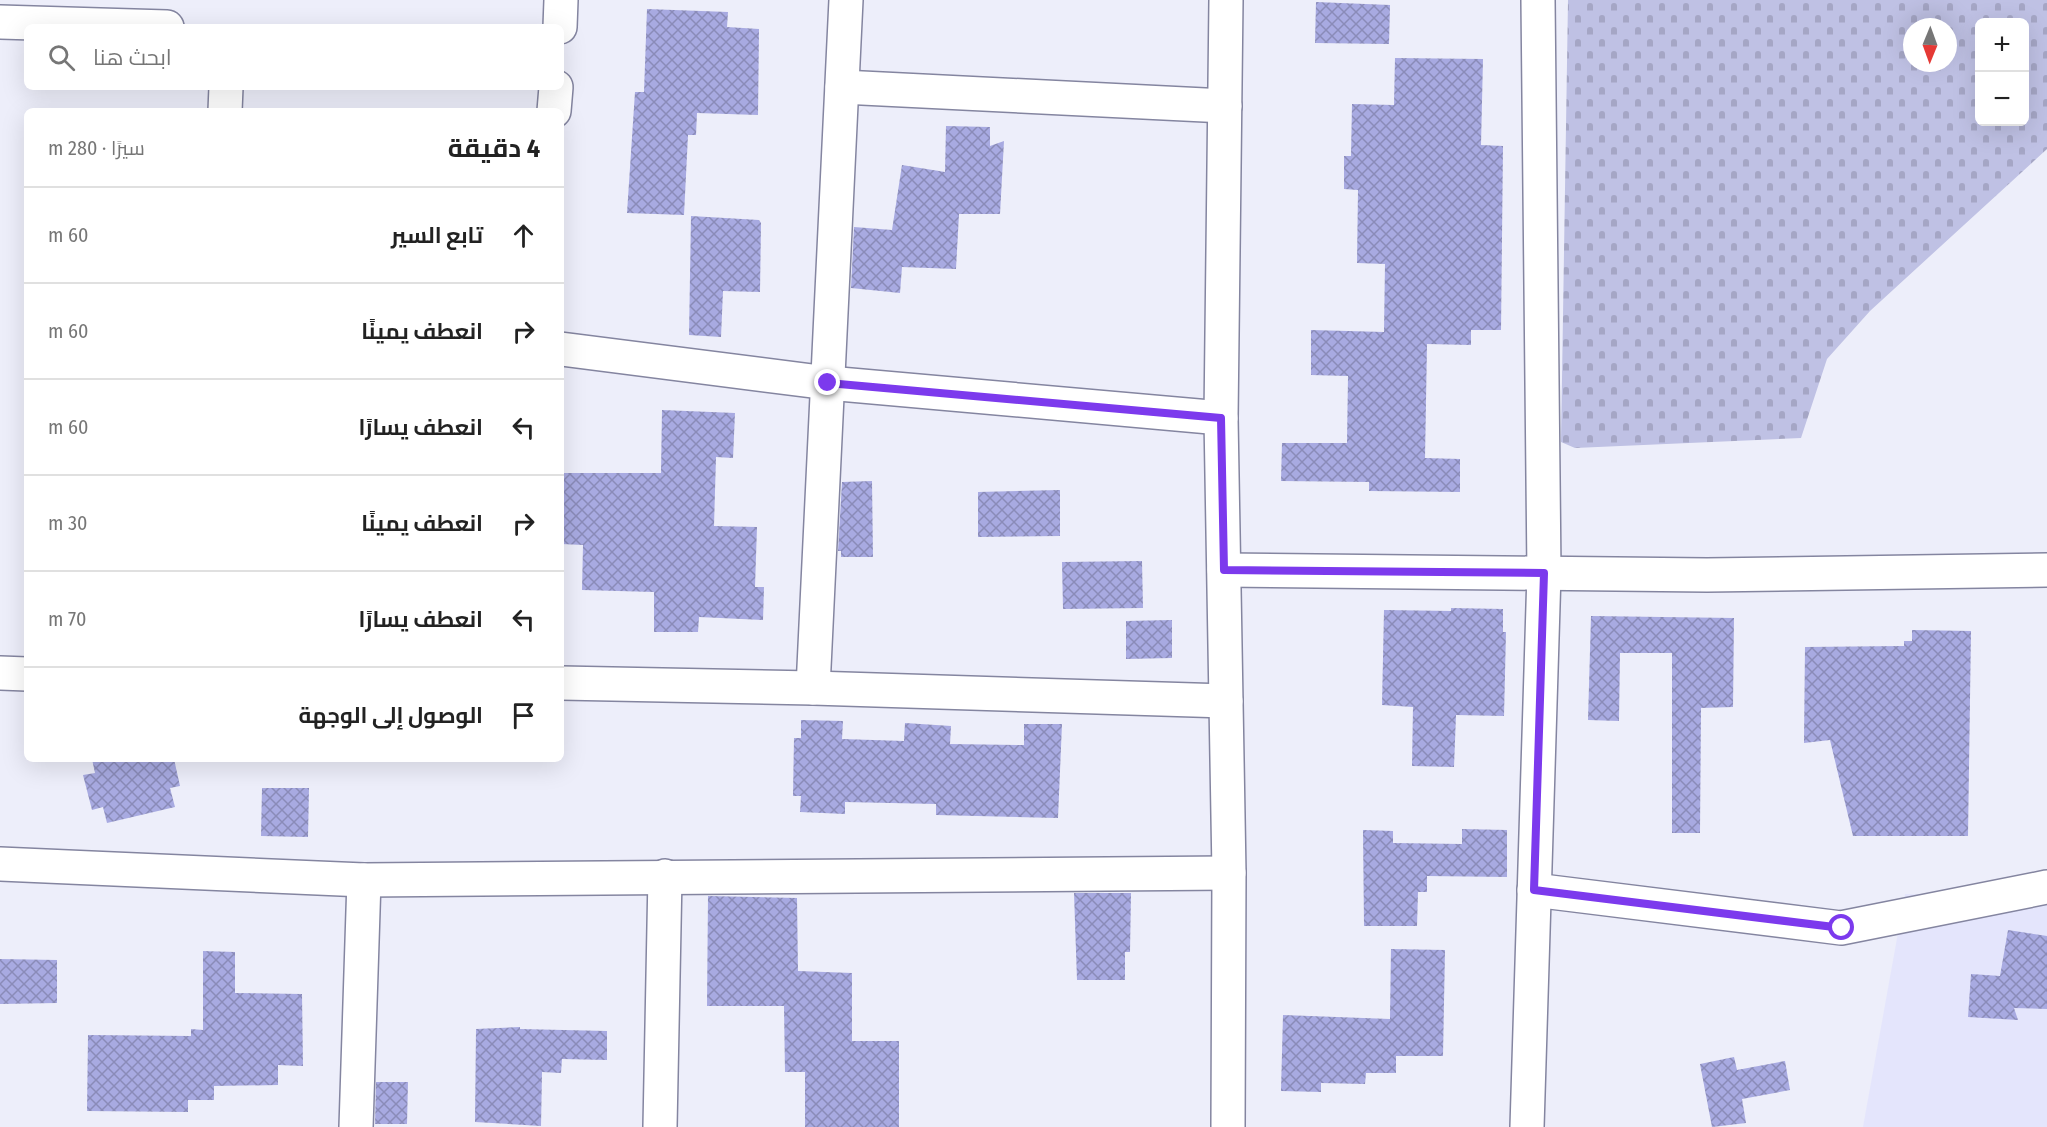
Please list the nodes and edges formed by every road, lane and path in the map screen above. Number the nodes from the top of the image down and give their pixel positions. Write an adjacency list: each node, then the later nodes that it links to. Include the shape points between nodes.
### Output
1 (561, 0): 7 (street)
2 (846, 0): 8 (street)
3 (1226, 0): 11 (street)
4 (1538, 0): 19 (street)
5 (0, 22): 6 (street)
6 (66, 24)
7 (560, 24)
8 (842, 87): 11 (street); 15 (street)
9 (226, 90): 12 (street)
10 (555, 90): 13 (street)
11 (1225, 106): 16 (street)
12 (225, 108)
13 (554, 108)
14 (564, 349): 15 (street)
15 (828, 383): 16 (street); 23 (street)
16 (1221, 418): 17 (street)
17 (1224, 570): 19 (street); 24 (street)
18 (2047, 570): 19 (street)
19 (1544, 573): 30 (street)
20 (0, 673): 21 (street)
21 (24, 674)
22 (564, 683): 23 (street)
23 (813, 688): 24 (street)
24 (1226, 701): 26 (street)
25 (0, 864): 28 (street)
26 (1229, 873): 27 (street); 33 (street)
27 (665, 876): 28 (street); 32 (street)
28 (363, 880): 31 (street)
29 (2047, 887): 30 (street, via 1842,928)
30 (1534, 890): 34 (street)
31 (356, 1127)
32 (660, 1127)
33 (1228, 1127)
34 (1527, 1127)

